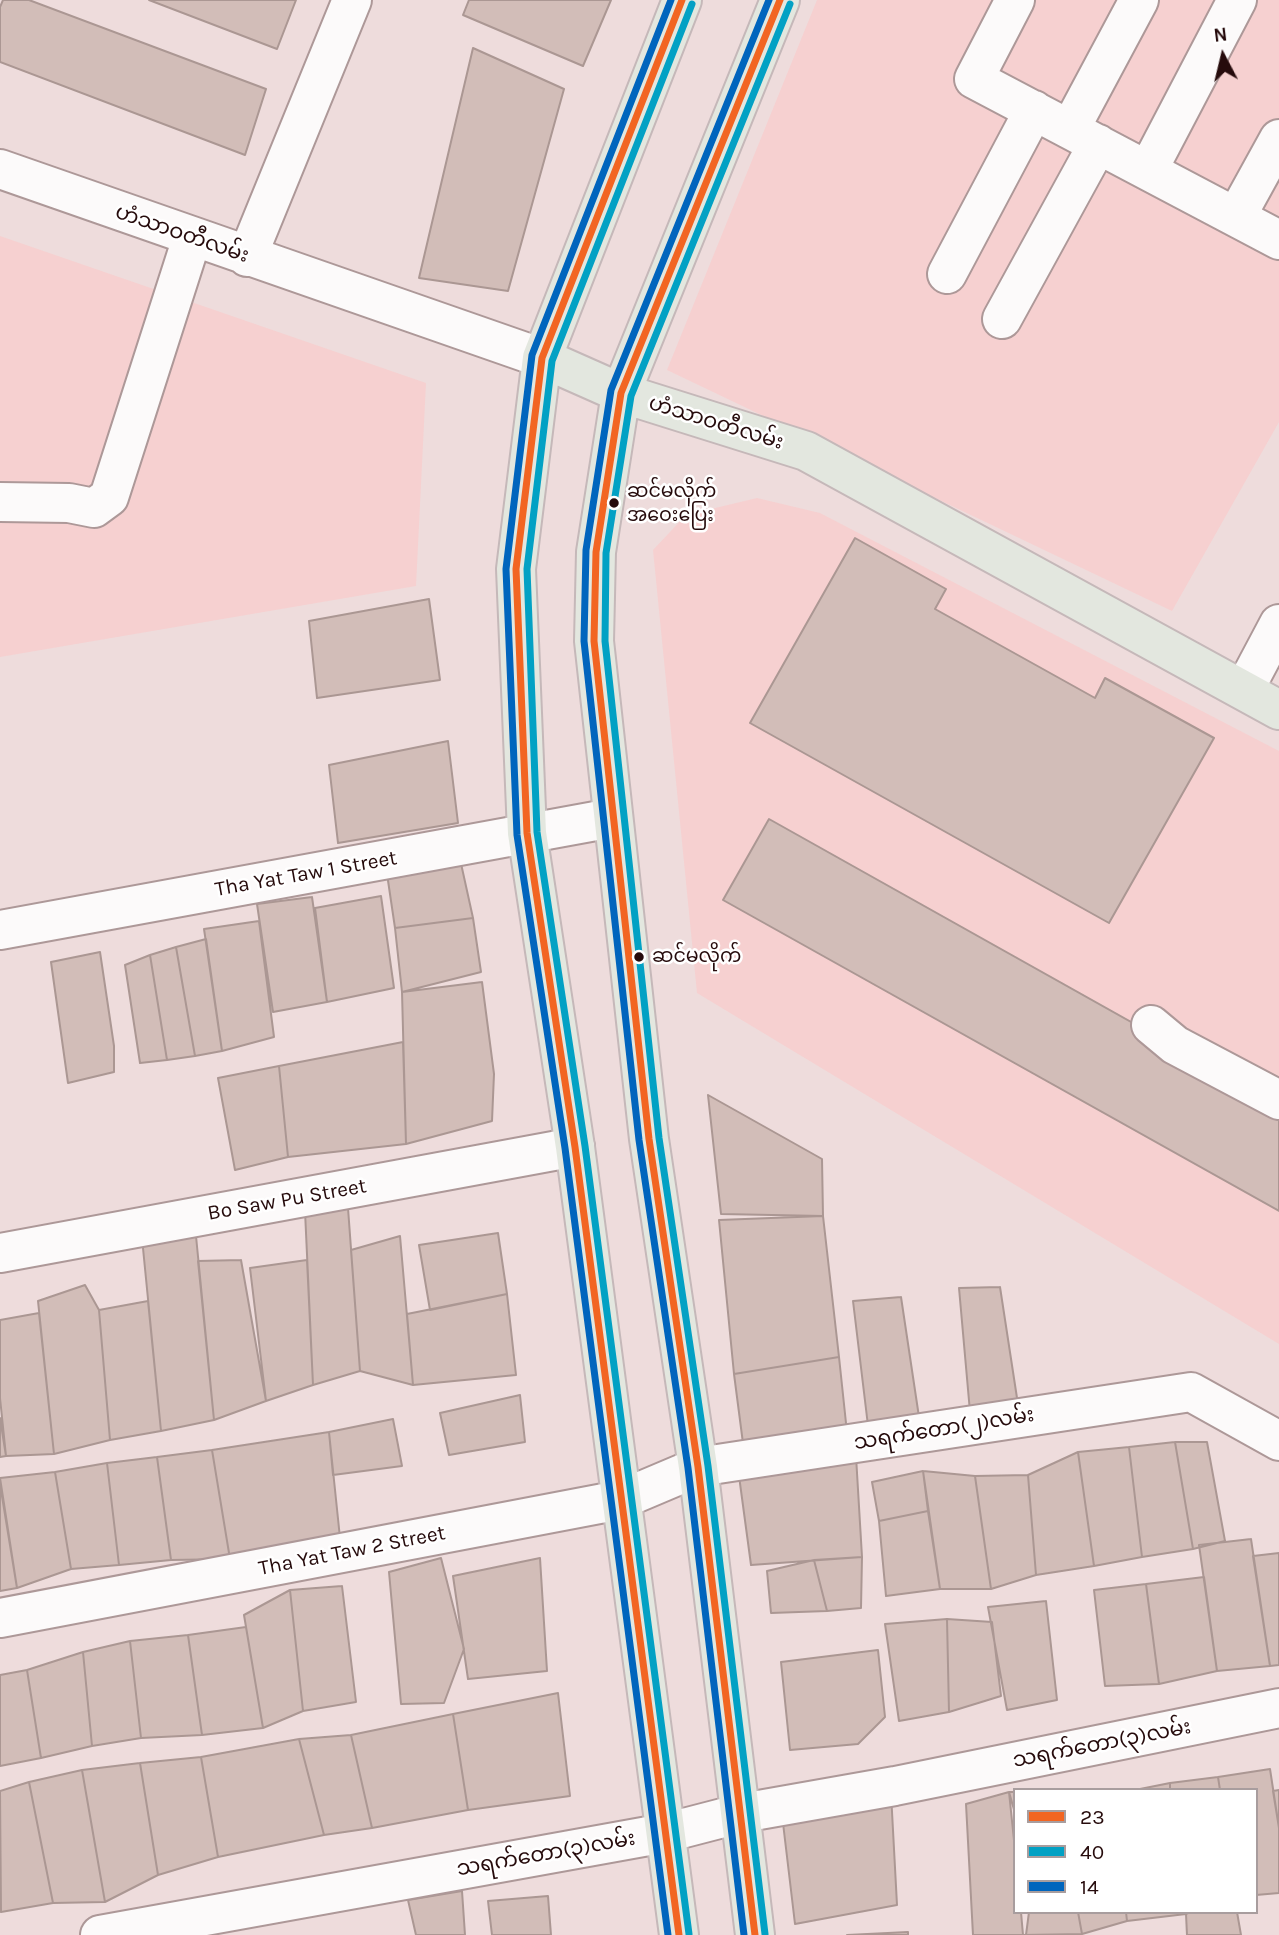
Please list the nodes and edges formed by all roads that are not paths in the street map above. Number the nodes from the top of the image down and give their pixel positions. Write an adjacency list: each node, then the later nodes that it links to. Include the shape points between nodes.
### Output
1 (352, 0): 15 (street)
2 (682, 0): 18 (main road)
3 (780, 0): 19 (main road)
4 (1015, 0): 7 (street, via 974,79)
5 (1139, 0): 8 (street)
6 (1237, 0): 11 (street)
7 (1034, 110): 8 (street); 16 (street)
8 (1084, 136): 11 (street); 17 (street)
9 (1279, 139): 12 (street)
10 (0, 169): 13 (street, ဟံသာဝတီလမ်း)
11 (1149, 170): 12 (street)
12 (1236, 217): 14 (street)
13 (192, 237): 15 (street, ဟံသာဝတီလမ်း); 20 (street, via 109,496 94,508)
14 (1279, 240)
15 (247, 257): 18 (street, ဟံသာဝတီလမ်း)
16 (947, 274)
17 (1002, 319)
18 (542, 358): 19 (main road, ဟံသာဝတီလမ်း); 25 (main road, via 516,569)
19 (621, 393): 22 (main road, ဟံသာဝတီလမ်း, via 806,451); 24 (main road, via 596,552 594,616)
20 (0, 502)
21 (1279, 624): 22 (street)
22 (1244, 690): 23 (main road, ဟံသာဝတီလမ်း)
23 (1279, 710)
24 (612, 817): 25 (street, Tha Yat Taw 1 Street); 32 (main road, via 649,1139)
25 (527, 833): 26 (street, Tha Yat Taw 1 Street); 29 (main road)
26 (0, 929)
27 (1151, 1025): 28 (street, via 1175,1045)
28 (1279, 1100)
29 (575, 1147): 30 (street, Bo Saw Pu Street); 33 (main road)
30 (0, 1253)
31 (1279, 1441): 32 (street, သရက်တော(၂)လမ်း, via 1191,1392)
32 (698, 1467): 33 (street, Tha Yat Taw 2 Street); 36 (main road)
33 (620, 1500): 34 (street, Tha Yat Taw 2 Street); 37 (main road)
34 (0, 1618)
35 (1279, 1708): 36 (street, သရက်တော(၃)လမ်း)
36 (742, 1813): 37 (street, သရက်တော(၃)လမ်း); 40 (main road)
37 (665, 1833): 38 (street, သရက်တော(၃)လမ်း); 39 (main road)
38 (100, 1935)
39 (680, 1935)
40 (755, 1935)

